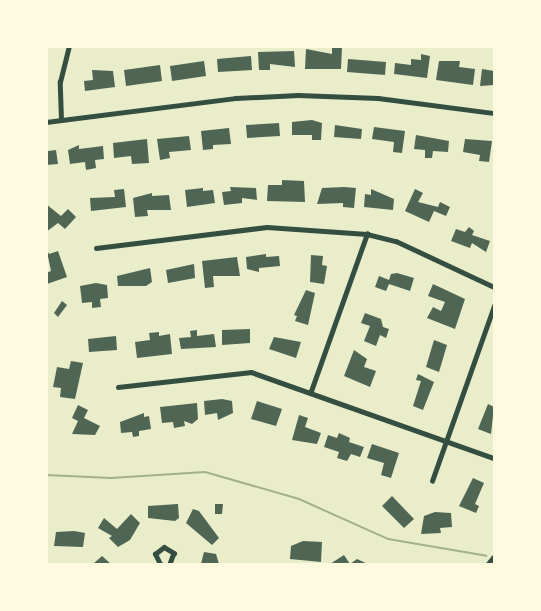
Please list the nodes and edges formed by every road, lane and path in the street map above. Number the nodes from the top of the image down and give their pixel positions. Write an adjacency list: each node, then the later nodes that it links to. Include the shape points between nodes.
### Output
1 (69, 46): 3 (street, via 60,82)
2 (495, 112): 3 (street, via 378,98 298,95 237,98)
3 (61, 120): 4 (street)
4 (46, 122)
5 (367, 234): 6 (street, via 267,227); 7 (street, via 396,241); 10 (street)
6 (96, 248)
7 (495, 287)
8 (495, 306): 11 (street)
9 (118, 387): 10 (street, via 245,371)
10 (311, 391): 11 (street)
11 (444, 440): 12 (street); 13 (street)
12 (495, 458)
13 (432, 480)
14 (495, 558): 17 (main road)
15 (160, 564): 16 (street, via 155,554 164,546 174,553)
16 (170, 564)
17 (489, 564)

